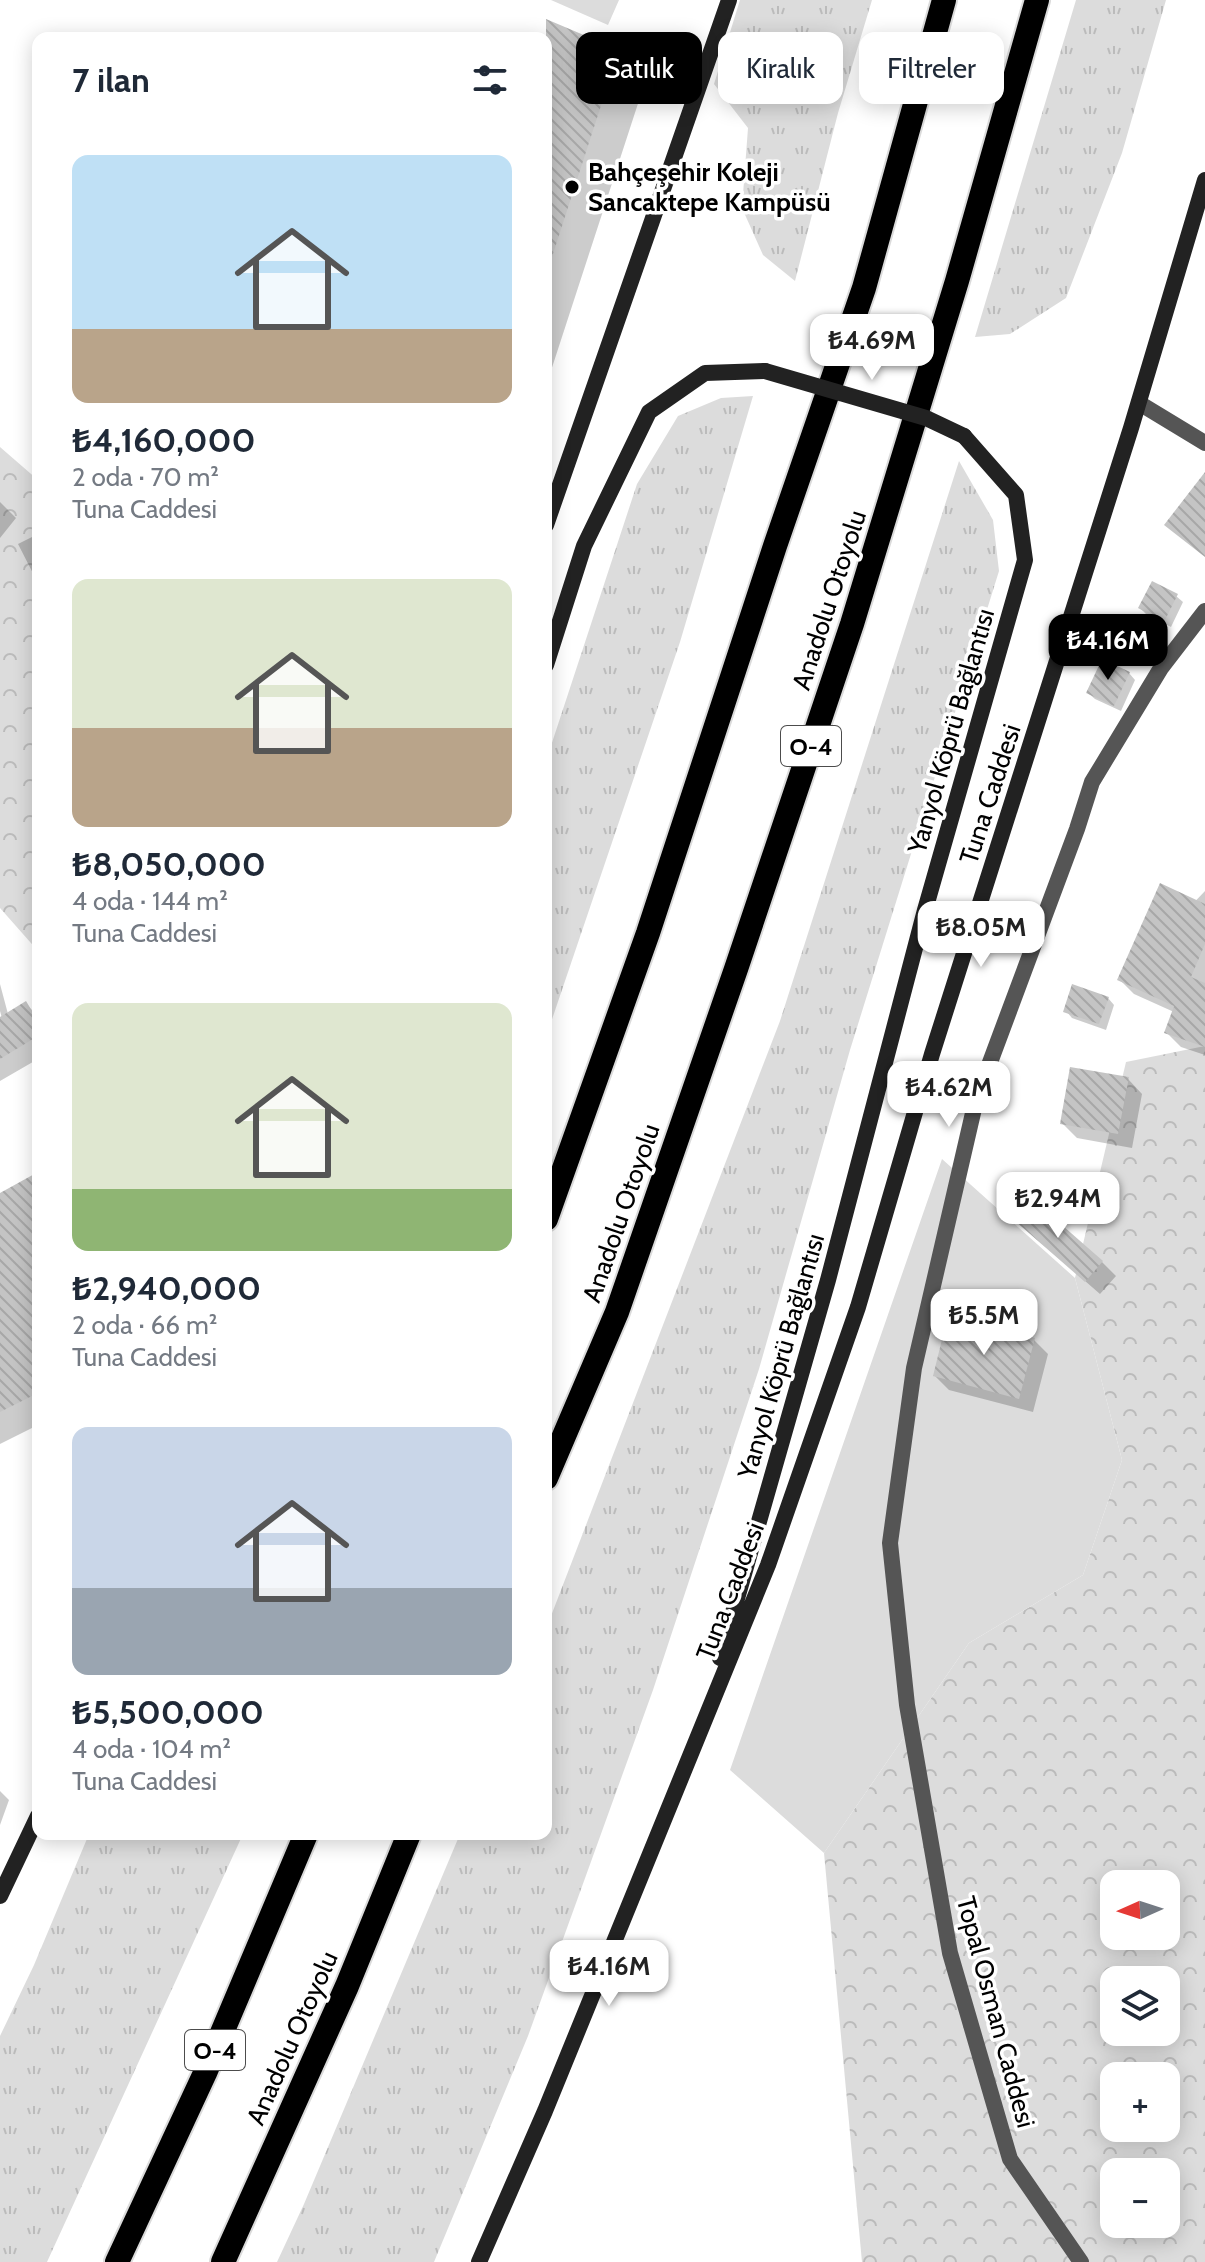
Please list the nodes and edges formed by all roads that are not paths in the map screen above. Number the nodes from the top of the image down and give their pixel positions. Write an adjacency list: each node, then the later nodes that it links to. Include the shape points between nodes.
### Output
1 (729, 0): 7 (main road)
2 (944, 0): 10 (highway, via 864,288)
3 (1037, 0): 11 (highway, Anadolu Otoyolu / O-4, via 852,624 617,1312)
4 (1205, 180): 5 (main road, Tuna Caddesi)
5 (1139, 403): 6 (street); 12 (main road, Tuna Caddesi, via 932,1054 858,1307 768,1565)
6 (1205, 443)
7 (552, 508)
8 (1205, 611): 20 (street, Topal Osman Caddesi, via 1161,668 1092,782 976,1100 914,1368 890,1543 907,1705 950,1953 1010,2159)
9 (552, 646): 12 (main road, Yanyol Köprü Bağlantısı, bridge, via 584,546 649,412 705,373 765,371 926,418 964,436 1016,495 1025,560)
10 (552, 1202)
11 (552, 1464)
12 (698, 1737): 19 (main road)
13 (32, 1829): 16 (main road)
14 (303, 1840): 17 (highway, O-4, via 205,2073)
15 (407, 1840): 18 (highway, Anadolu Otoyolu)
16 (0, 1896)
17 (117, 2262)
18 (223, 2262)
19 (479, 2262)
20 (1081, 2262)

